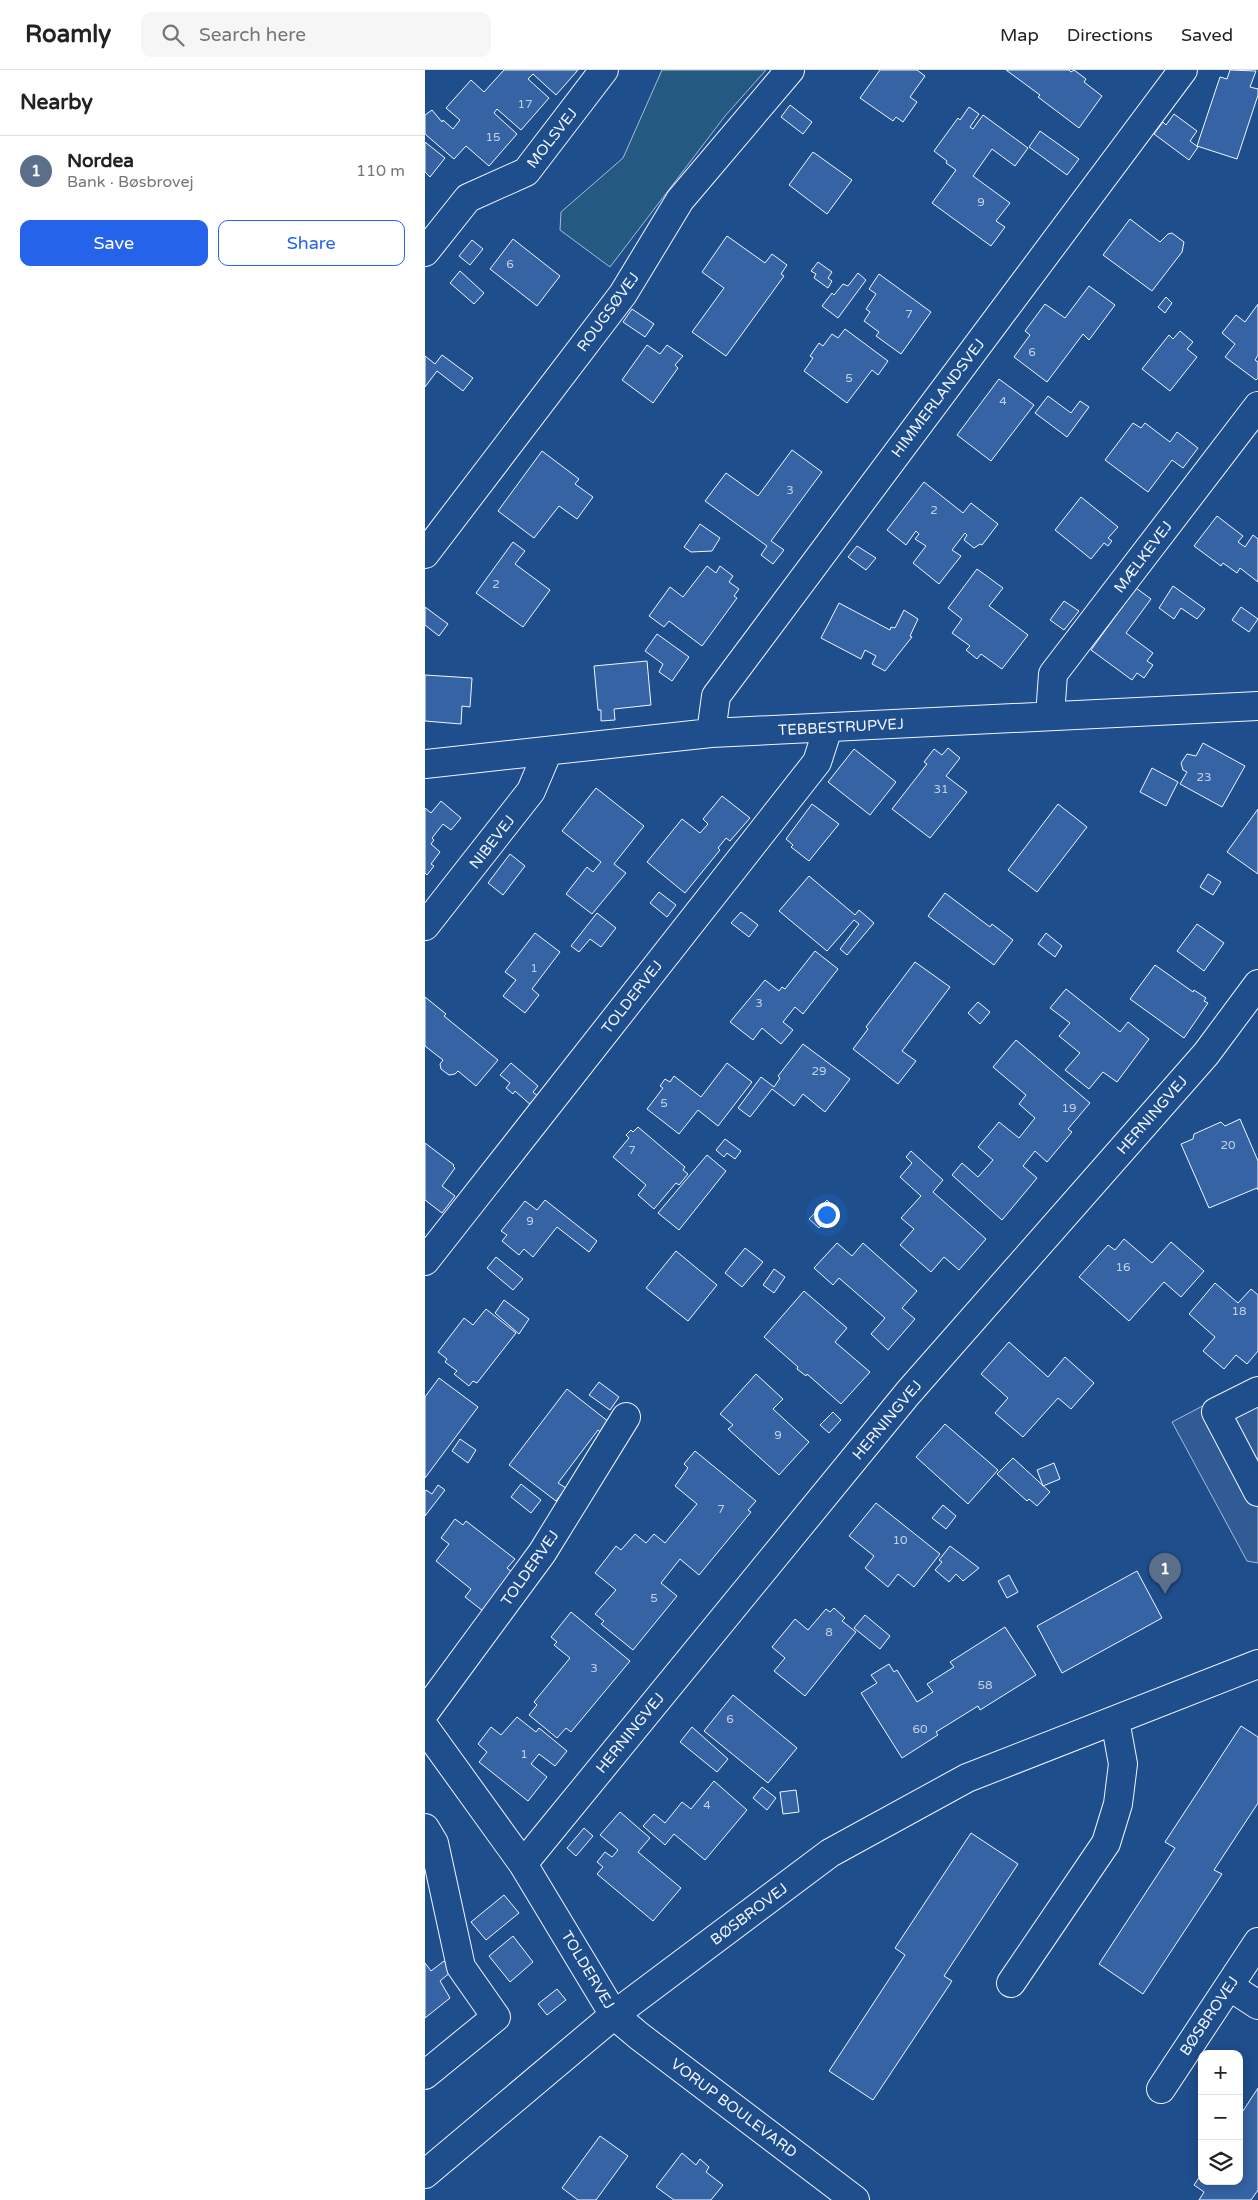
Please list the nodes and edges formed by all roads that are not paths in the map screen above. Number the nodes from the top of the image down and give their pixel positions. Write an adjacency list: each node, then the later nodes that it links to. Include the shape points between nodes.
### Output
1 (604, 70): 4 (street, MOLSVEJ, via 526,172 468,198)
2 (790, 70): 6 (street, ROUGSØVEJ, via 680,200 623,294)
3 (1183, 70): 10 (street, HIMMERLANDSVEJ, via 715,696)
4 (425, 252)
5 (1258, 406): 8 (street, MÆLKEVEJ, via 1053,674)
6 (425, 554)
7 (1258, 706): 8 (street, TEBBESTRUPVEJ)
8 (1050, 716): 9 (street, TEBBESTRUPVEJ)
9 (829, 728): 10 (street, TEBBESTRUPVEJ); 15 (street, TOLDERVEJ, via 817,762)
10 (711, 733): 11 (street, TEBBESTRUPVEJ)
11 (548, 751): 12 (street, TEBBESTRUPVEJ); 13 (street, NIBEVEJ, via 531,792)
12 (425, 764)
13 (425, 926)
14 (1258, 984): 24 (street, HERNINGVEJ, via 1205,1054 908,1393)
15 (425, 1261)
16 (1258, 1391): 18 (street, via 1216,1412)
17 (626, 1417): 20 (street, TOLDERVEJ, via 542,1553)
18 (1258, 1492)
19 (1258, 1664): 21 (street, BØSBROVEJ)
20 (425, 1712)
21 (1115, 1720): 26 (street, via 1123,1764 1118,1804 1106,1843); 29 (street, BØSBROVEJ, via 967,1778 830,1853)
22 (425, 1728): 24 (street, TOLDERVEJ)
23 (425, 1828): 30 (street, via 434,1843 461,1967 496,2017)
24 (523, 1864): 29 (street, TOLDERVEJ)
25 (1258, 1942): 27 (street, BØSBROVEJ)
26 (1011, 1983)
27 (1229, 1986): 28 (street); 31 (street, BØSBROVEJ)
28 (1258, 2005)
29 (614, 2015): 32 (street, BØSBROVEJ); 33 (street, VORUP BOULEVARD)
30 (425, 2075)
31 (1161, 2089)
32 (425, 2174)
33 (855, 2200)

